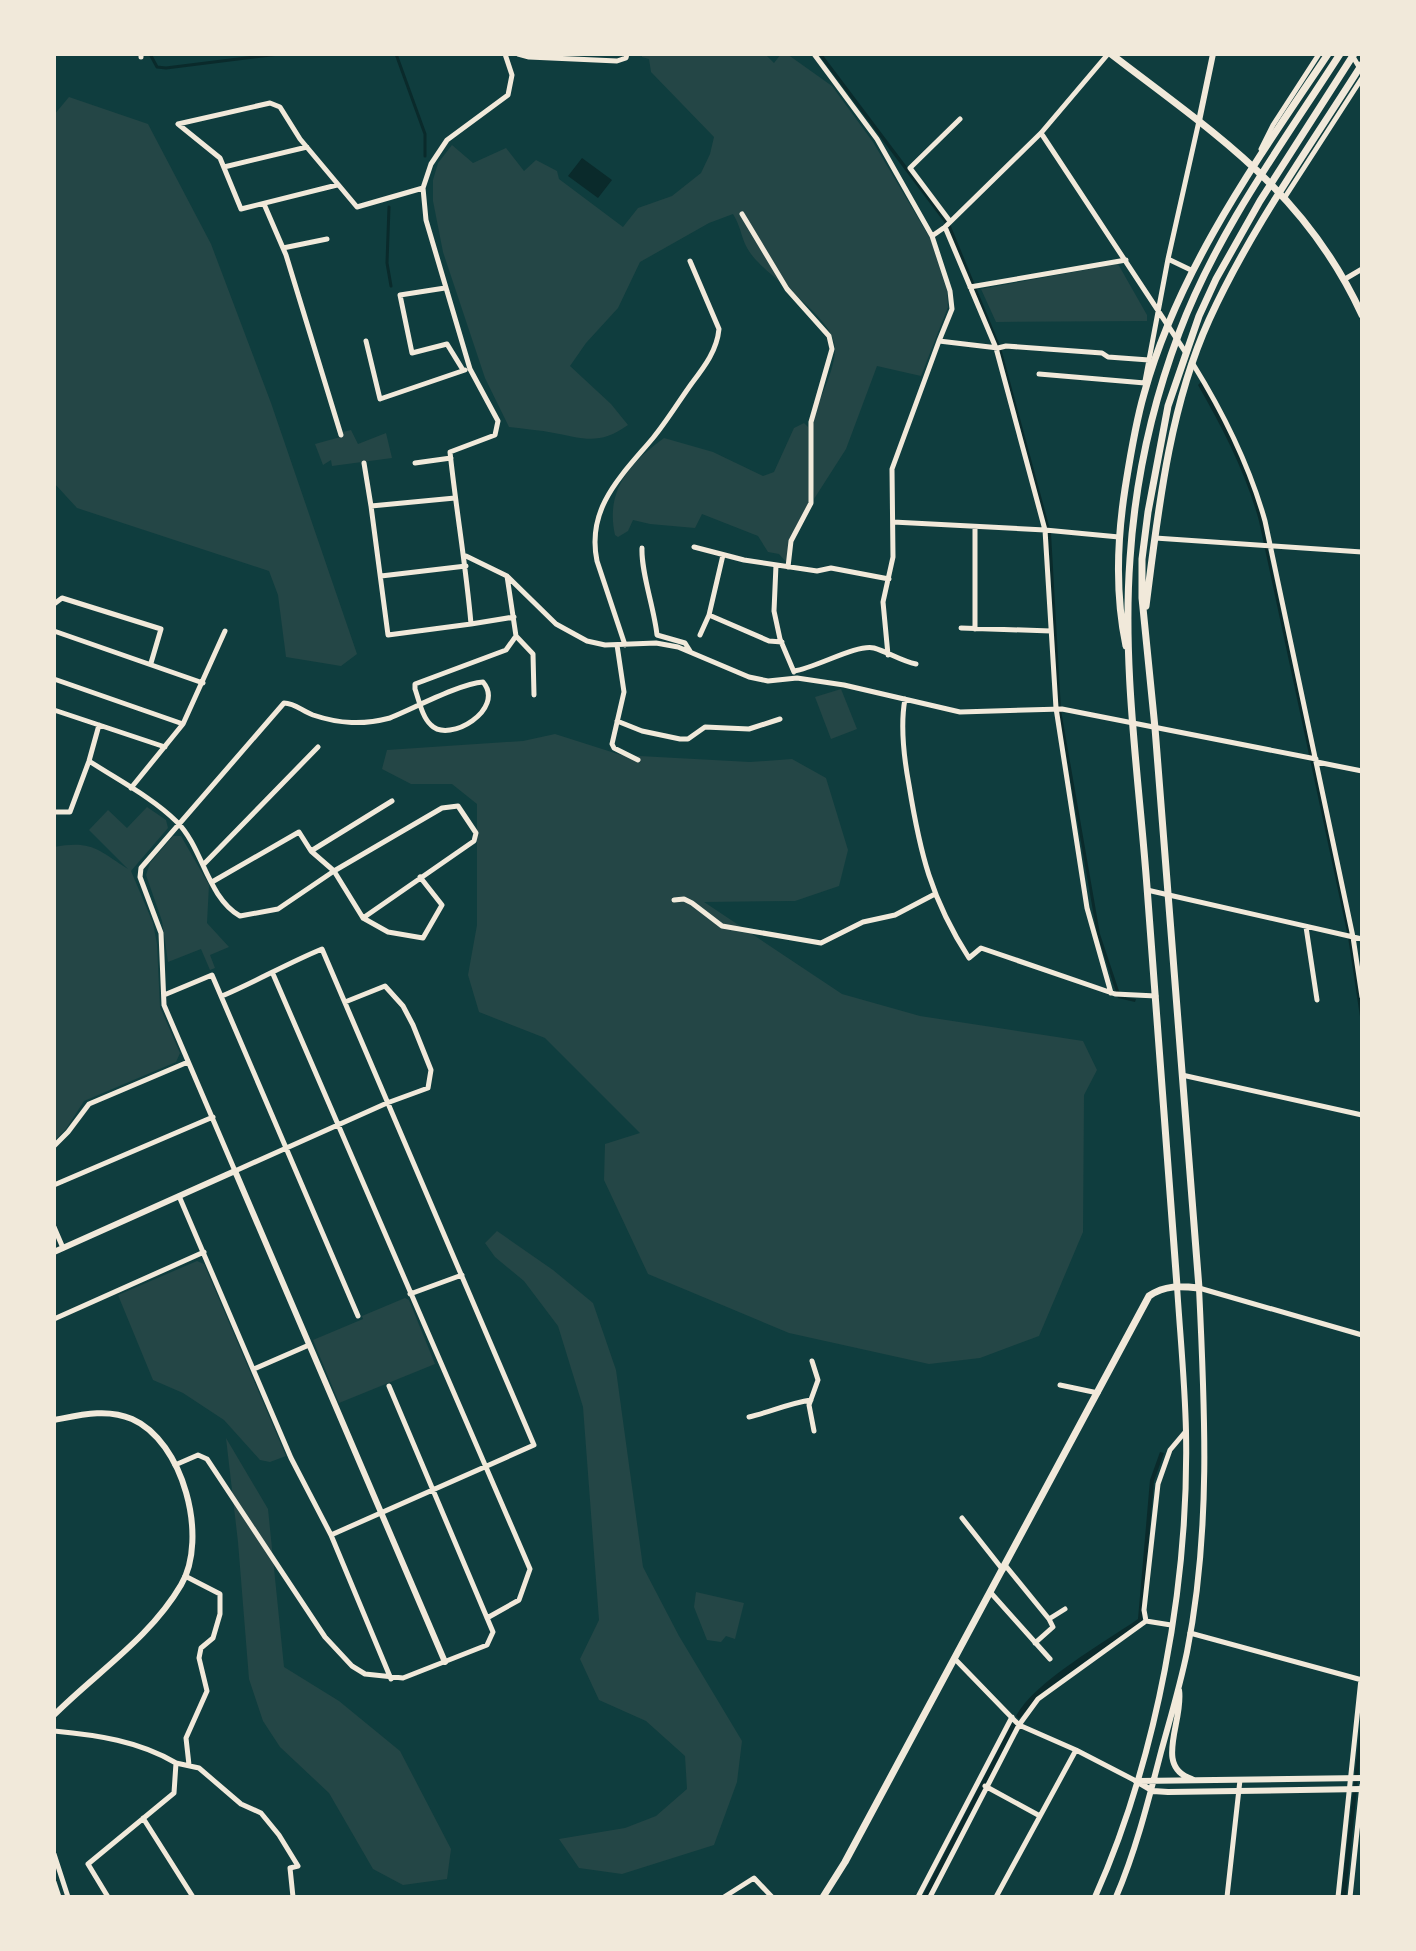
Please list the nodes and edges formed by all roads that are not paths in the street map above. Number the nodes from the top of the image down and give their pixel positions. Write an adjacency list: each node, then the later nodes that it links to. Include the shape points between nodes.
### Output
1 (505, 54): 19 (street, via 512,75 508,95 447,140)
2 (518, 54): 3 (street, via 617,61)
3 (627, 54)
4 (814, 54): 24 (street, via 877,139)
5 (1109, 54): 13 (main road); 14 (street)
6 (1213, 54): 13 (street)
7 (1319, 54): 16 (street)
8 (1328, 54): 16 (main road)
9 (1340, 54): 88 (main road, via 1238,211 1171,356 1152,416 1135,512 1129,560)
10 (1353, 54): 11 (street); 74 (main road, via 1235,243 1199,316 1168,406 1148,512 1142,559)
11 (1361, 71): 20 (main road)
12 (960, 119): 23 (street, via 910,168)
13 (1199, 121): 16 (main road); 27 (street)
14 (1040, 134): 23 (street); 28 (street)
15 (307, 147): 17 (street); 17 (street, via 280,107 270,103 178,124); 18 (street)
16 (1254, 165): 20 (main road); 31 (main road)
17 (224, 167): 21 (street, via 241,209)
18 (337, 185): 19 (street, via 357,207); 21 (street)
19 (423, 188): 34 (street)
20 (1282, 194): 32 (main road); 42 (main road, via 1208,321)
21 (264, 204): 26 (street)
22 (742, 214): 66 (street, via 787,289 829,336 832,349 811,422 811,503 791,541)
23 (947, 223): 24 (street); 33 (street)
24 (932, 236): 39 (street, via 952,309)
25 (327, 239): 26 (street)
26 (283, 248): 47 (street)
27 (1168, 259): 31 (street); 35 (street)
28 (1124, 260): 33 (street); 35 (street)
29 (690, 261): 84 (street, via 718,337 704,368 608,490 598,517 594,549)
30 (1362, 269): 32 (street)
31 (1193, 271): 37 (main road)
32 (1345, 279): 36 (main road)
33 (973, 286): 40 (street)
34 (445, 288): 43 (street); 43 (street, via 400,295 412,353 447,344)
35 (1159, 309): 37 (street); 41 (street)
36 (1362, 315)
37 (1169, 326): 42 (street); 46 (main road)
38 (366, 341): 43 (street, via 380,399)
39 (939, 341): 40 (street); 53 (street, via 892,469)
40 (998, 348): 41 (street); 55 (street)
41 (1149, 360): 45 (street)
42 (1193, 364): 57 (main road, via 1168,458); 58 (street, via 1224,415 1256,488)
43 (466, 370): 48 (street, via 498,421 495,435 450,452)
44 (1039, 374): 45 (street)
45 (1145, 383): 46 (street)
46 (1144, 394): 56 (main road)
47 (341, 435)
48 (451, 458): 50 (street); 51 (street)
49 (364, 463): 52 (street)
50 (415, 463)
51 (455, 498): 52 (street); 62 (street)
52 (371, 506): 67 (street)
53 (893, 522): 54 (street); 69 (street)
54 (975, 527): 55 (street); 76 (street)
55 (1045, 530): 56 (street); 79 (street)
56 (1119, 537): 88 (main road, via 1119,615)
57 (1155, 538): 58 (street); 74 (main road)
58 (1266, 545): 61 (street); 105 (street)
59 (694, 547): 63 (street)
60 (642, 548): 85 (street, via 657,635 685,643)
61 (1362, 552)
62 (465, 555): 65 (street); 68 (street)
63 (723, 555): 64 (street); 71 (street)
64 (776, 565): 66 (street); 82 (street, via 774,611)
65 (466, 566): 67 (street); 73 (street)
66 (788, 567): 69 (street, via 831,568)
67 (381, 576): 73 (street, via 388,635)
68 (507, 576): 72 (street); 83 (street, via 570,633)
69 (889, 579): 86 (street, via 883,602)
70 (54, 604): 87 (street, via 62,598 161,629)
71 (709, 615): 80 (street); 82 (street)
72 (514, 617): 73 (street); 81 (street)
73 (471, 624)
74 (1144, 624): 102 (main road)
75 (961, 628): 76 (street)
76 (975, 629): 79 (street)
77 (54, 631): 87 (street)
78 (225, 631): 92 (street)
79 (1051, 631): 95 (street)
80 (700, 635)
81 (516, 636): 93 (street, via 533,654); 112 (street, via 506,650 415,684 428,722 433,728 456,729 486,707 486,684 476,682 446,694 392,717 370,723 335,722 284,703)
82 (782, 642): 90 (street)
83 (617, 645): 84 (street); 98 (street, via 624,692)
84 (625, 645): 85 (street, via 656,643)
85 (690, 652): 90 (street, via 768,681)
86 (888, 655): 89 (street); 90 (street, via 874,648 857,649)
87 (151, 663): 92 (street)
88 (1130, 663): 99 (main road)
89 (916, 664)
90 (795, 674): 94 (street)
91 (54, 679): 100 (street)
92 (203, 683): 100 (street)
93 (534, 695)
94 (905, 699): 95 (street, via 960,712); 119 (street, via 905,762 921,853)
95 (1059, 708): 99 (street); 127 (street, via 1087,908)
96 (54, 710): 101 (street)
97 (780, 719): 98 (street, via 749,729 705,727 688,739)
98 (617, 721): 106 (street, via 614,748)
99 (1133, 723): 102 (street); 118 (main road)
100 (183, 724): 103 (street)
101 (99, 725): 103 (street); 107 (street)
102 (1155, 728): 105 (street); 120 (main road)
103 (165, 747): 109 (street)
104 (318, 747): 114 (street)
105 (1315, 759): 108 (street); 124 (street)
106 (638, 760)
107 (89, 761): 109 (street); 111 (street, via 70,812)
108 (1362, 771)
109 (131, 788): 112 (street)
110 (392, 801): 113 (street)
111 (54, 812)
112 (179, 824): 114 (street); 128 (street, via 140,873 161,933)
113 (311, 851): 115 (street); 117 (street, via 299,832)
114 (203, 865): 117 (street)
115 (334, 871): 116 (street, via 442,808 458,806 476,833 474,841); 117 (street, via 278,909 250,916 232,912); 122 (street)
116 (420, 877): 122 (street); 122 (street, via 442,905 423,938 388,932)
117 (212, 882)
118 (1147, 890): 120 (street); 130 (main road)
119 (935, 894): 121 (street, via 821,943 722,926 692,903); 127 (street, via 969,958 981,948)
120 (1168, 894): 123 (street); 135 (main road)
121 (674, 900)
122 (363, 918)
123 (1306, 927): 124 (street); 132 (street)
124 (1351, 937): 125 (street); 131 (street)
125 (1362, 939)
126 (273, 974): 129 (street); 133 (street, via 322,949); 139 (street)
127 (1116, 994): 130 (street)
128 (164, 995): 129 (street, via 212,975); 134 (street)
129 (222, 996): 141 (street)
130 (1156, 996): 150 (main road)
131 (1362, 997)
132 (1317, 1000)
133 (345, 1002): 136 (street); 136 (street, via 385,986 413,1025 431,1070 428,1088)
134 (188, 1062): 138 (street); 140 (street, via 89,1104)
135 (1182, 1075): 137 (street); 151 (main road)
136 (387, 1103): 139 (street); 149 (street)
137 (1362, 1115)
138 (213, 1117): 142 (street); 143 (street)
139 (339, 1125): 141 (street); 152 (street)
140 (54, 1146)
141 (286, 1149): 142 (street); 153 (street)
142 (235, 1171): 144 (street); 156 (street)
143 (54, 1185)
144 (179, 1196): 146 (street); 148 (street)
145 (54, 1227): 146 (street)
146 (63, 1248): 147 (street)
147 (54, 1252)
148 (204, 1252): 154 (street); 158 (street)
149 (462, 1275): 152 (street); 168 (street, via 534,1445)
150 (1177, 1286): 151 (main road); 161 (main road, via 1149,1296); 165 (street)
151 (1199, 1288): 155 (street); 181 (street, via 1205,1477)
152 (410, 1294): 168 (street)
153 (358, 1316)
154 (54, 1319)
155 (1362, 1335)
156 (309, 1345): 158 (street); 170 (street)
157 (812, 1361): 162 (street, via 818,1380)
158 (254, 1369): 172 (street)
159 (1060, 1385): 161 (street)
160 (389, 1386): 169 (street)
161 (1099, 1393): 173 (main road)
162 (811, 1400): 163 (street); 166 (street)
163 (749, 1417)
164 (54, 1420): 167 (street, via 88,1413 129,1417 158,1438)
165 (1186, 1430): 179 (street, via 1170,1450 1158,1484); 180 (street, via 1184,1511)
166 (814, 1431)
167 (175, 1465): 174 (street, via 192,1515); 186 (street, via 198,1455 207,1459 325,1637 352,1666)
168 (486, 1467): 169 (street); 177 (street, via 530,1569 519,1600)
169 (433, 1491): 170 (street); 177 (street)
170 (382, 1512): 172 (street); 185 (street)
171 (962, 1518): 173 (street)
172 (331, 1535): 186 (street)
173 (1004, 1568): 175 (main road); 178 (street)
174 (185, 1576): 189 (street, via 148,1631); 195 (street, via 220,1594 213,1638 201,1648 199,1658 207,1691 186,1738)
175 (991, 1593): 182 (street); 183 (main road)
176 (1065, 1609): 178 (street)
177 (487, 1618): 185 (street, via 493,1632 487,1645)
178 (1049, 1619): 182 (street, via 1053,1627)
179 (1146, 1621): 180 (street); 191 (street, via 1038,1699)
180 (1171, 1625): 197 (street)
181 (1190, 1633): 187 (street); 188 (street)
182 (1035, 1643): 184 (street)
183 (954, 1658): 190 (street); 217 (main road)
184 (1050, 1659)
185 (445, 1662): 186 (street)
186 (391, 1679)
187 (1361, 1679): 201 (street)
188 (1179, 1687): 198 (street); 199 (street, via 1182,1706 1172,1765)
189 (54, 1715)
190 (1012, 1717): 191 (street); 200 (street)
191 (1019, 1725): 193 (street); 202 (street)
192 (54, 1731): 194 (street, via 152,1748)
193 (1076, 1750): 197 (street); 205 (street)
194 (176, 1763): 195 (street); 206 (street, via 174,1793)
195 (189, 1765): 214 (street, via 261,1813 279,1835 298,1866 290,1868)
196 (1240, 1780): 199 (street); 201 (street); 203 (street)
197 (1136, 1781): 198 (street); 204 (street); 221 (street)
198 (1155, 1781): 199 (street); 204 (street)
199 (1197, 1781)
200 (979, 1782): 202 (street); 218 (street)
201 (1357, 1784): 203 (street); 224 (street); 225 (street)
202 (987, 1786): 205 (street); 219 (street)
203 (1239, 1790): 204 (street); 223 (street)
204 (1153, 1791): 222 (street)
205 (1040, 1816): 220 (street)
206 (143, 1818): 212 (street, via 88,1864); 213 (street)
207 (54, 1854): 209 (street)
208 (54, 1882): 210 (street)
209 (65, 1887): 210 (street); 211 (street)
210 (57, 1892)
211 (68, 1897)
212 (108, 1897)
213 (193, 1897)
214 (293, 1897)
215 (724, 1897): 216 (street, via 754,1878)
216 (772, 1897)
217 (823, 1897)
218 (918, 1897)
219 (930, 1897)
220 (996, 1897)
221 (1095, 1897)
222 (1116, 1897)
223 (1227, 1897)
224 (1338, 1897)
225 (1350, 1897)

